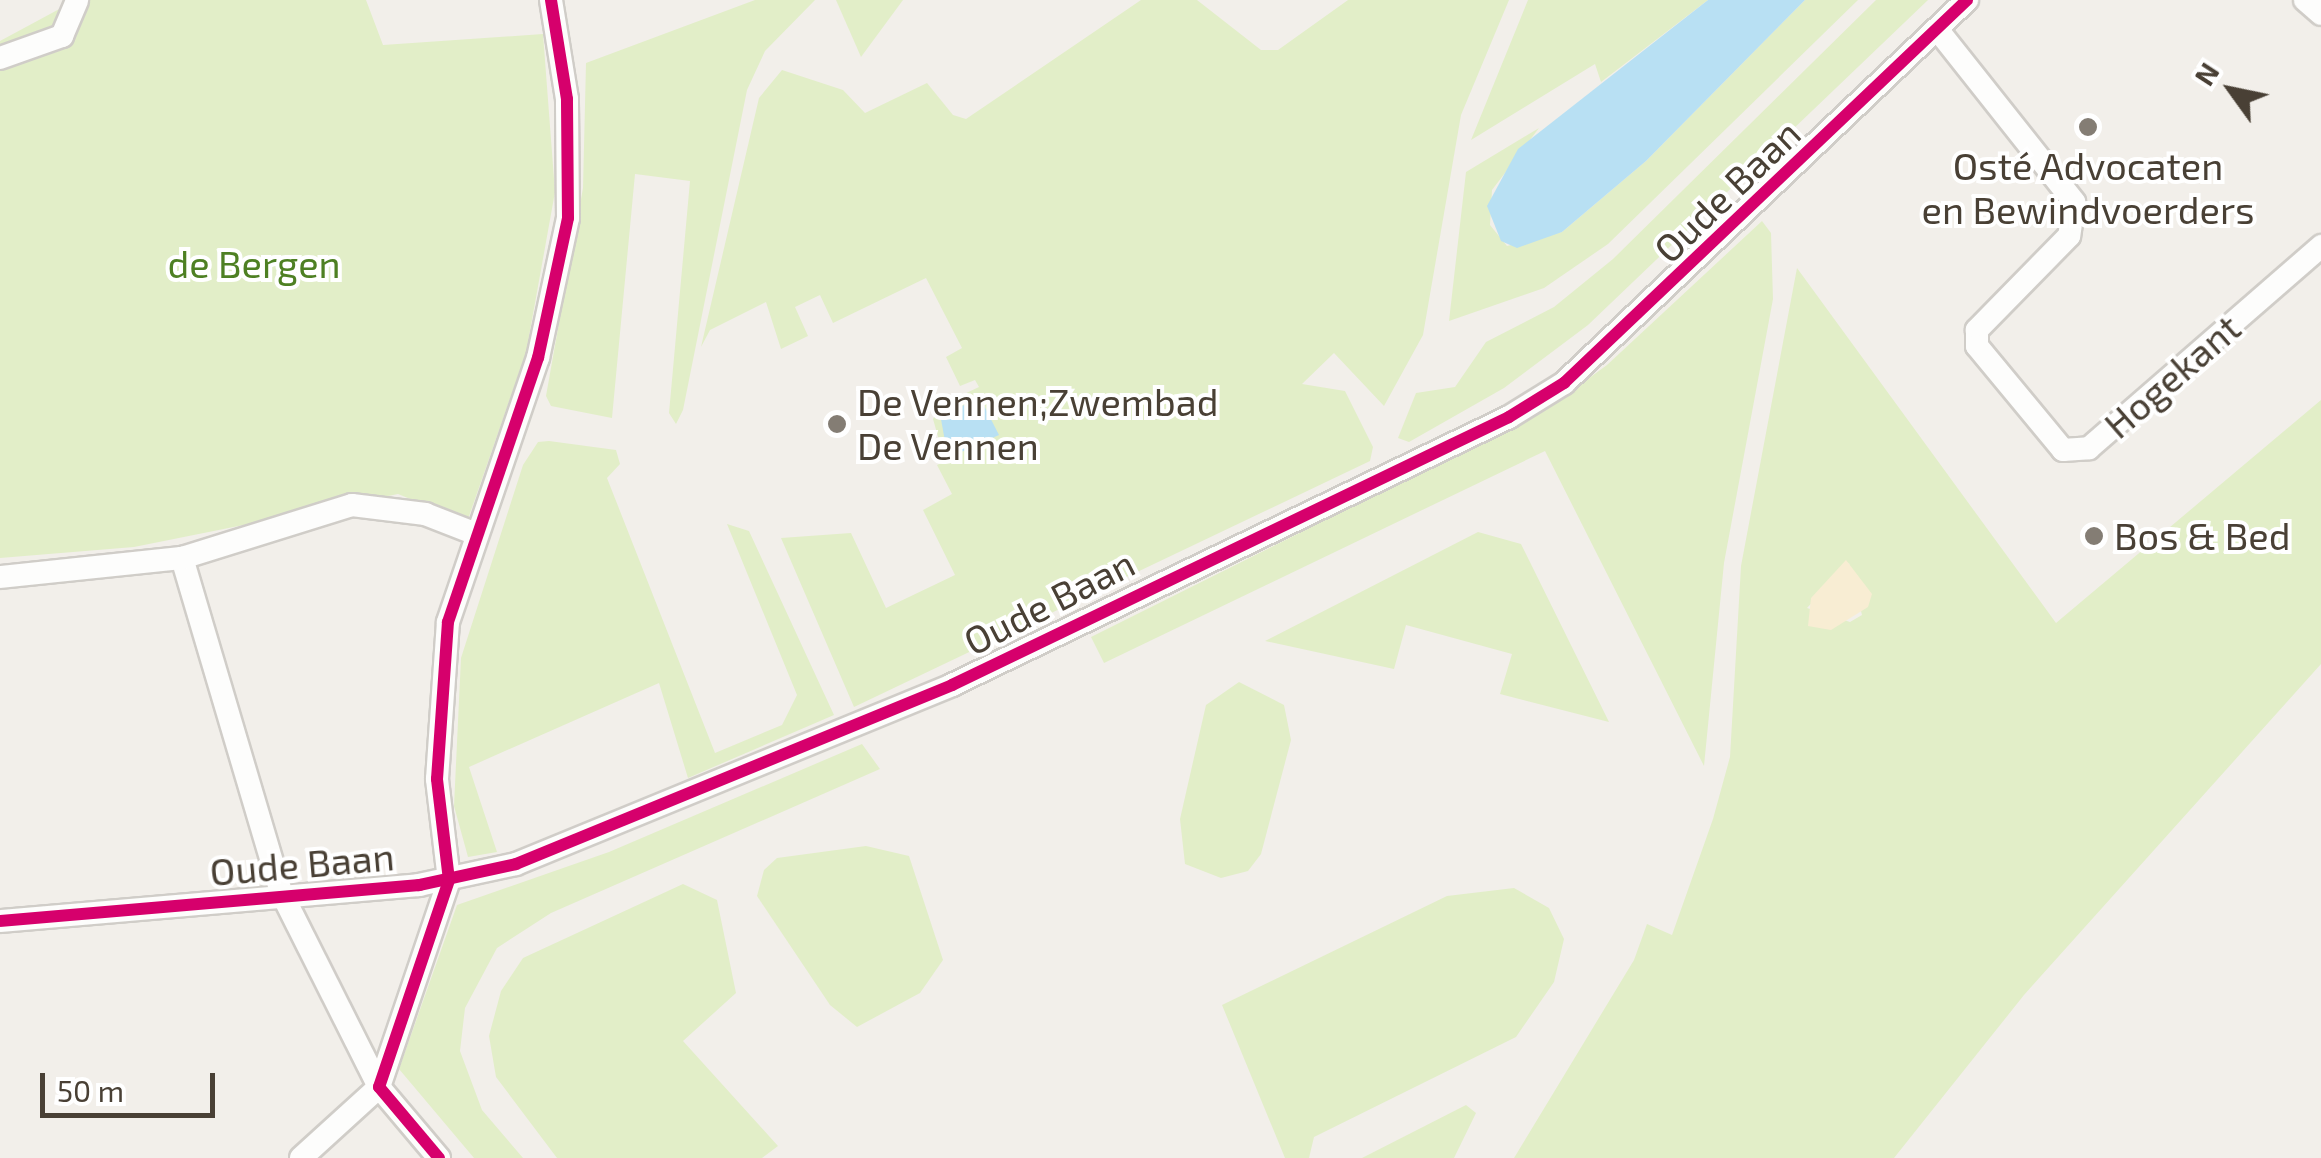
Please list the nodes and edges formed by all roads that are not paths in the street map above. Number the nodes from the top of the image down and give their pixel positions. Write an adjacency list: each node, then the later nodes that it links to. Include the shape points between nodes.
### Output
1 (77, 0): 7 (street, via 62,36)
2 (550, 0): 9 (street, via 567,99 568,218 538,358)
3 (1966, 0): 6 (street, Oude Baan)
4 (2306, 0): 5 (street)
5 (2321, 14)
6 (1936, 28): 8 (street, Hogekant, via 2074,202 2069,236 1977,330 1978,346 2063,450 2088,448); 12 (street, Oude Baan, via 1613,342 1509,417 762,770 606,833)
7 (0, 58)
8 (2321, 246)
9 (474, 533): 10 (street, via 425,514 352,505); 12 (street, via 439,686 438,779)
10 (182, 558): 11 (street); 13 (street)
11 (0, 576)
12 (449, 880): 13 (street, Oude Baan); 15 (street)
13 (281, 892): 14 (street, Oude Baan); 15 (street)
14 (0, 921)
15 (379, 1087): 16 (street); 17 (street)
16 (301, 1158)
17 (439, 1158)

